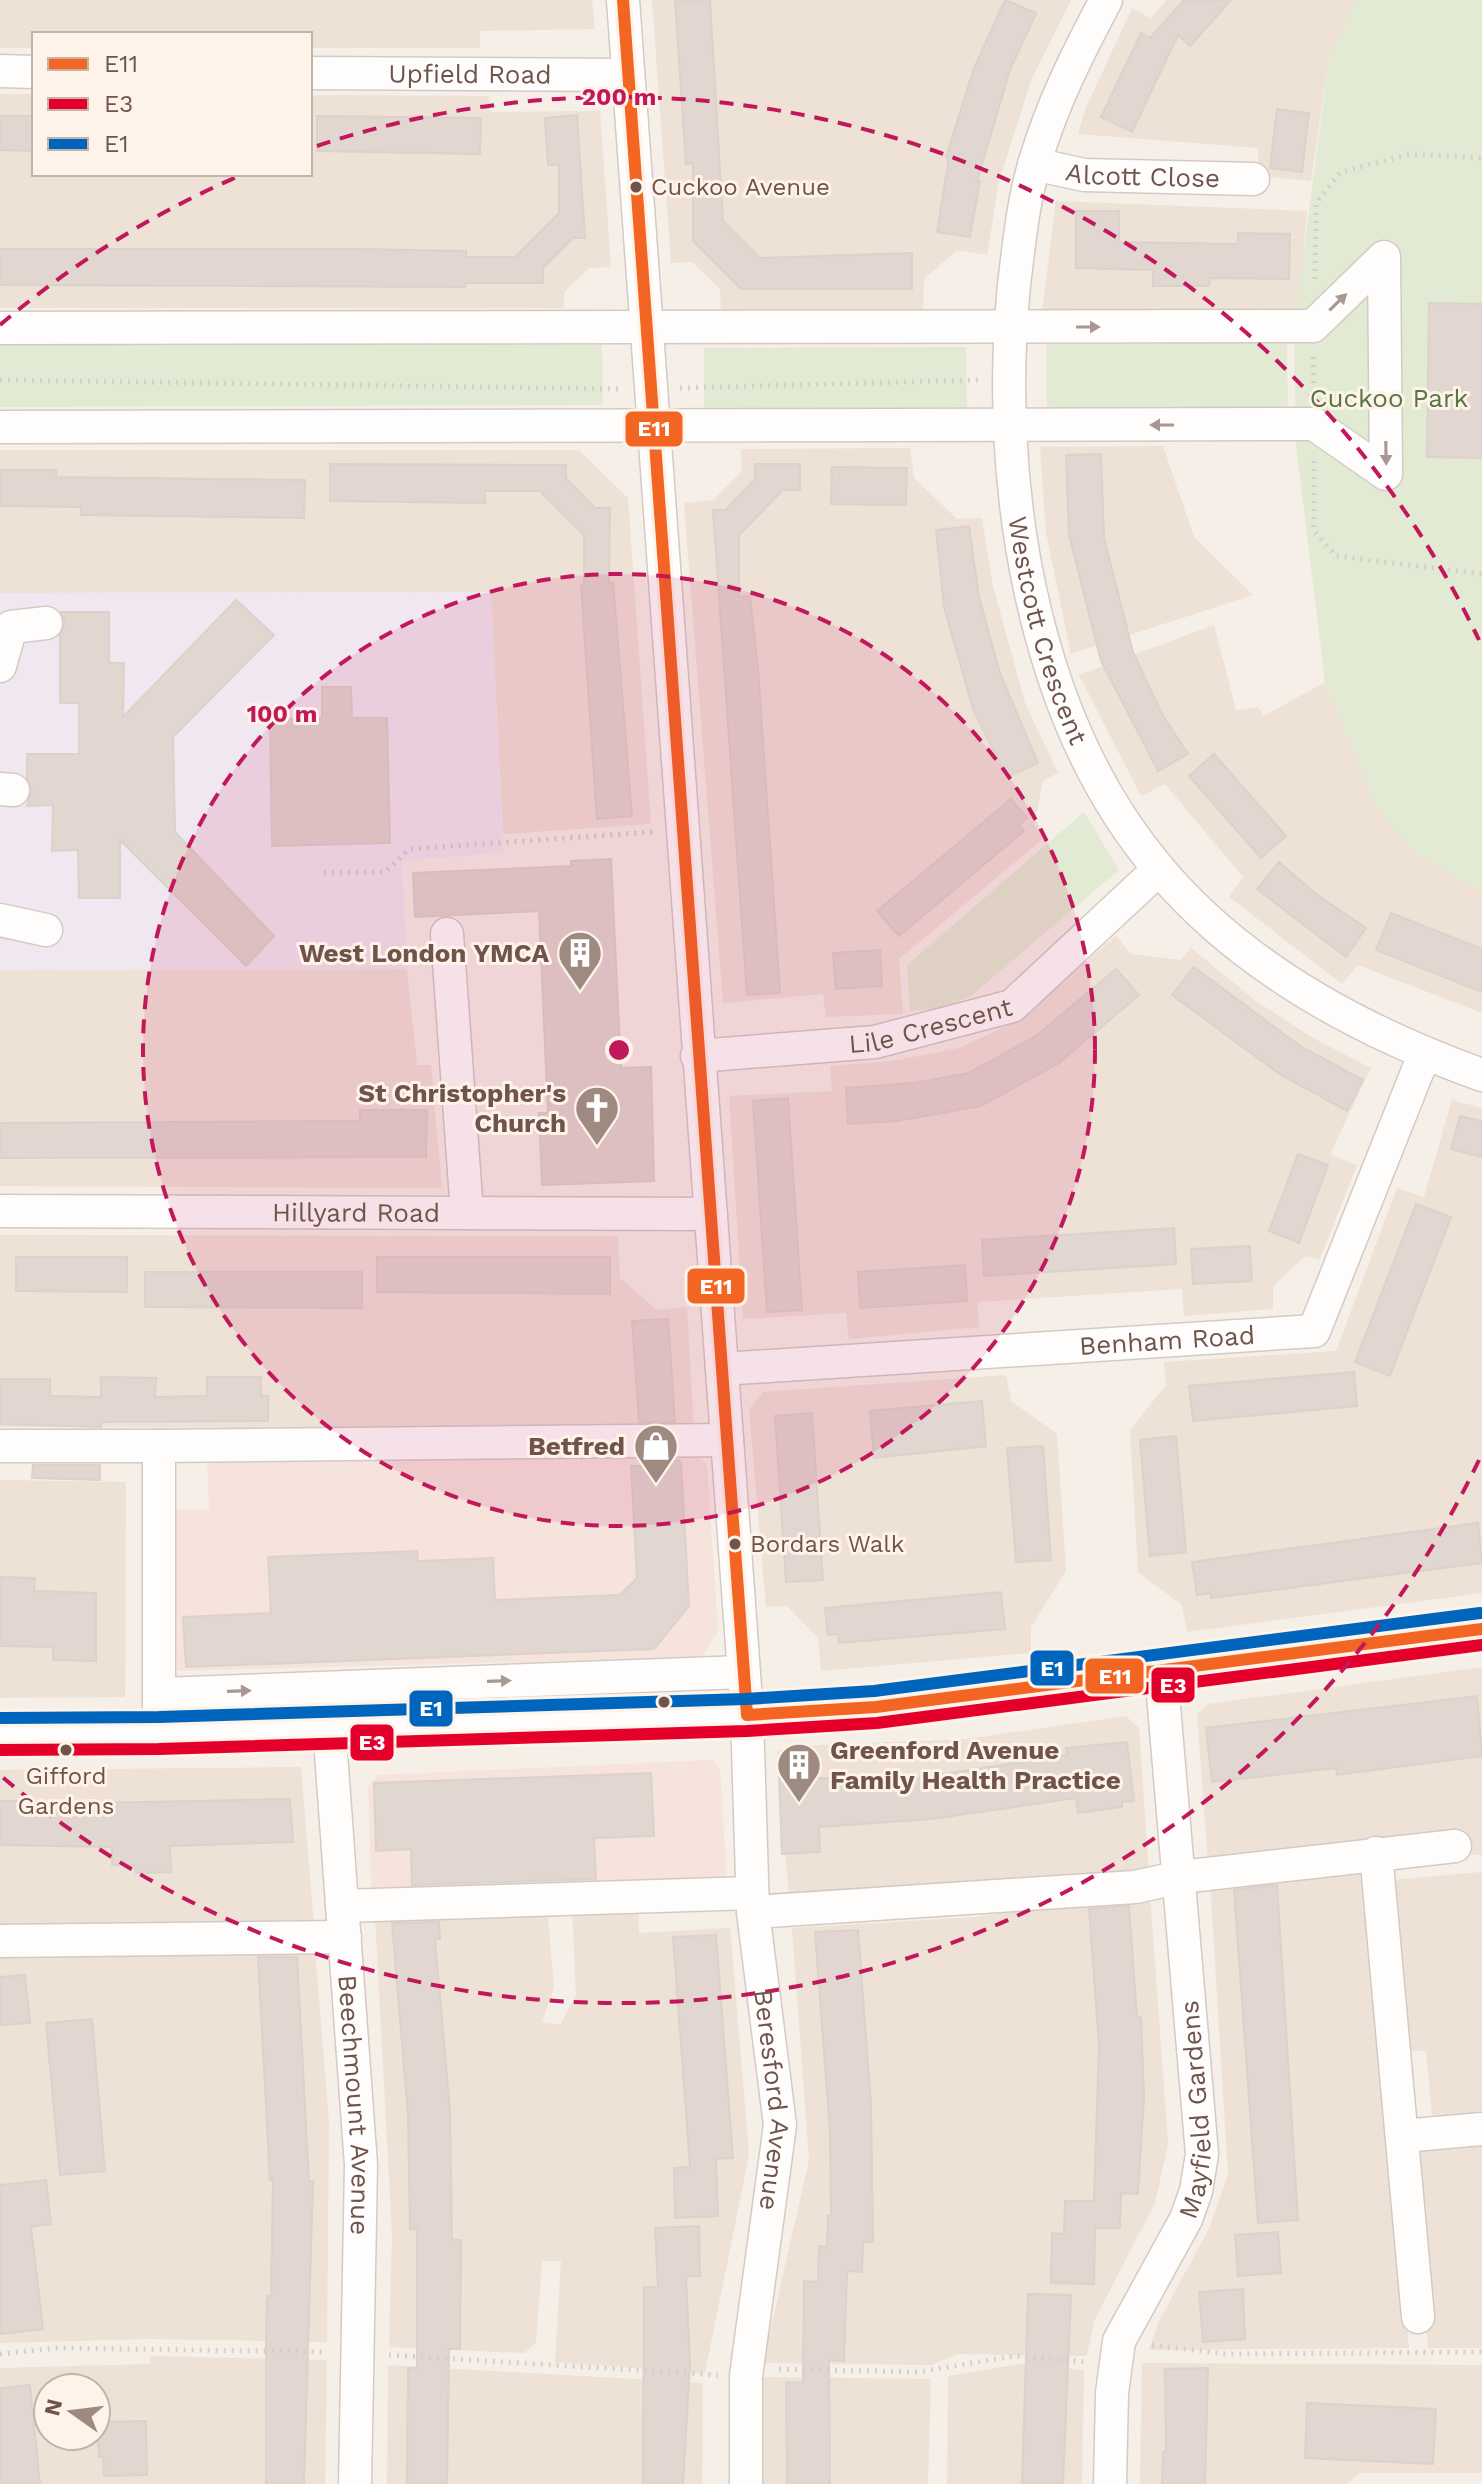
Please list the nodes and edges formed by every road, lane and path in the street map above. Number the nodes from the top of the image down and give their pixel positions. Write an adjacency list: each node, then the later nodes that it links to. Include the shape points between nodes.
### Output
1 (623, 0): 6 (street, Beresford Avenue)
2 (1106, 0): 7 (street, Westcott Crescent, via 1063,80)
3 (0, 71): 4 (street)
4 (32, 72)
5 (312, 73): 6 (street, Upfield Road)
6 (628, 75): 11 (street, Beresford Avenue)
7 (1034, 164): 8 (street, Alcott Close, via 1084,175); 10 (street, Westcott Crescent)
8 (1253, 179)
9 (0, 328): 11 (street)
10 (1010, 328): 11 (street); 16 (street, Westcott Crescent); 16 (street, one-way to 16, via 1313,326 1384,257 1386,474 1314,424)
11 (647, 330): 17 (street, Beresford Avenue)
12 (0, 380): 15 (path)
13 (987, 380): 14 (path)
14 (674, 389)
15 (626, 390)
16 (1008, 425): 17 (street); 22 (street, Westcott Crescent, via 1021,557 1055,679 1097,779)
17 (655, 426): 18 (street); 21 (street, Beresford Avenue)
18 (0, 427)
19 (46, 623): 20 (street, via 11,627)
20 (0, 666)
21 (682, 831): 23 (path, via 409,849 385,872); 28 (street, Beresford Avenue)
22 (1159, 869): 27 (street, Westcott Crescent, via 1224,933 1304,992 1368,1031); 28 (street, Lile Crescent, via 1012,1006 875,1042)
23 (324, 873)
24 (0, 920): 25 (street)
25 (46, 930)
26 (447, 934): 31 (street)
27 (1424, 1055): 29 (street, Westcott Crescent); 33 (street, Benham Road, via 1314,1331)
28 (697, 1056): 32 (street, Beresford Avenue)
29 (1482, 1075)
30 (0, 1211): 31 (street, Hillyard Road)
31 (467, 1213): 32 (street, Hillyard Road)
32 (711, 1214): 33 (street, Beresford Avenue)
33 (722, 1369): 34 (street, Beresford Avenue)
34 (727, 1440): 36 (street); 39 (street, Beresford Avenue)
35 (0, 1446): 36 (street)
36 (159, 1446): 40 (street)
37 (1482, 1629): 38 (street)
38 (1161, 1671): 41 (street, via 876,1707); 47 (street, Mayfield Gardens)
39 (743, 1672): 40 (street, one-way to 39); 41 (street, Beresford Avenue)
40 (161, 1694): 43 (street)
41 (747, 1715): 42 (street); 48 (street, Beresford Avenue)
42 (329, 1726): 43 (street); 49 (street, Beechmount Avenue)
43 (159, 1733): 44 (street)
44 (0, 1734)
45 (1455, 1846): 46 (street)
46 (1376, 1853): 47 (street); 53 (street)
47 (1181, 1877): 48 (street, via 1152,1885 1039,1896); 54 (street, Mayfield Gardens, via 1202,2154 1186,2219)
48 (753, 1903): 49 (street); 59 (street, Beresford Avenue, via 780,2125 746,2376)
49 (344, 1922): 50 (street); 56 (street, Beechmount Avenue, via 361,2165)
50 (0, 1941)
51 (1482, 2129): 52 (street)
52 (1414, 2135)
53 (1418, 2317)
54 (1119, 2341): 55 (path, via 1226,2354); 60 (street, Mayfield Gardens)
55 (1482, 2352)
56 (357, 2353): 57 (path, via 56,2348); 58 (street, Beechmount Avenue)
57 (0, 2354)
58 (355, 2484)
59 (746, 2484)
60 (1110, 2484)

